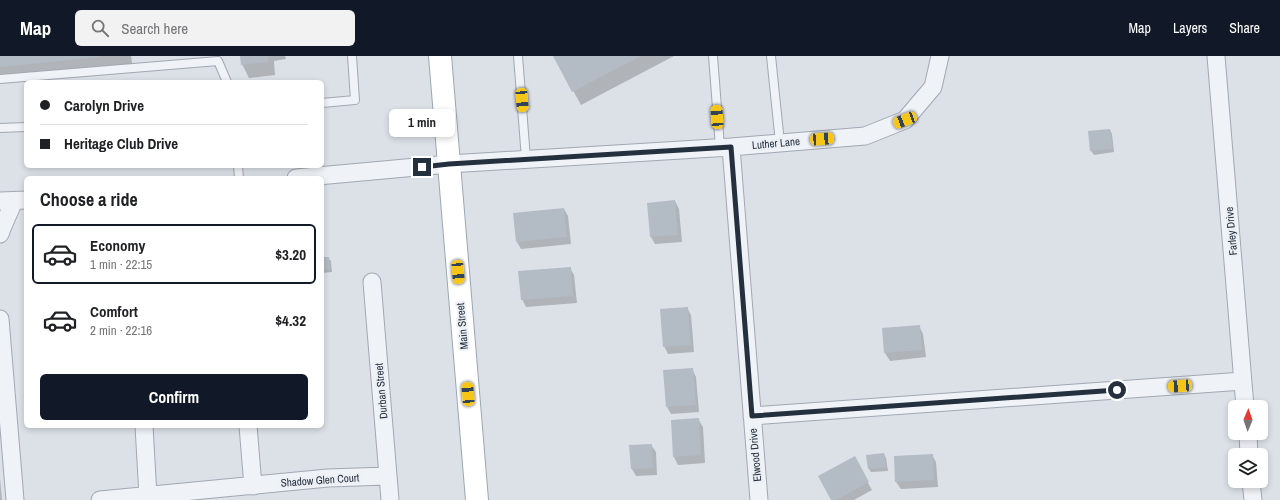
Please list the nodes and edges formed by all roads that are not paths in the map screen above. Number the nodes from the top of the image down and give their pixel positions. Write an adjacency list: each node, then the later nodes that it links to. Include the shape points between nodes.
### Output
1 (352, 56): 11 (lane, via 355,100)
2 (440, 56): 17 (main road, Main Street)
3 (518, 56): 16 (lane)
4 (713, 56): 15 (lane)
5 (771, 56): 14 (lane)
6 (940, 56): 14 (street, Luther Lane, via 933,87 905,120 865,136)
7 (1216, 56): 23 (street, Farley Drive)
8 (217, 59): 9 (lane); 10 (lane)
9 (0, 79)
10 (226, 80)
11 (324, 103)
12 (24, 126): 13 (lane)
13 (0, 128)
14 (780, 143): 15 (street, Luther Lane)
15 (725, 147): 16 (street, Luther Lane); 25 (street, Elwood Drive)
16 (526, 159): 17 (street, Luther Lane)
17 (449, 164): 18 (street, Luther Lane); 35 (main road, Main Street)
18 (318, 176)
19 (13, 201): 20 (street)
20 (0, 234)
21 (372, 282): 28 (street, Durban Street)
22 (0, 319): 32 (street)
23 (1243, 381): 24 (street, Farley Drive); 25 (street)
24 (1244, 400)
25 (752, 416): 36 (street, Elwood Drive)
26 (144, 428): 31 (street)
27 (248, 428): 29 (street)
28 (388, 476): 29 (street, Shadow Glen Court, via 328,478); 34 (street, Durban Street)
29 (253, 486): 31 (street, Shadow Glen Court)
30 (1252, 488): 37 (street)
31 (148, 496): 33 (street, Shadow Glen Court)
32 (15, 500)
33 (100, 500)
34 (390, 500)
35 (476, 500)
36 (759, 500)
37 (1253, 500)

